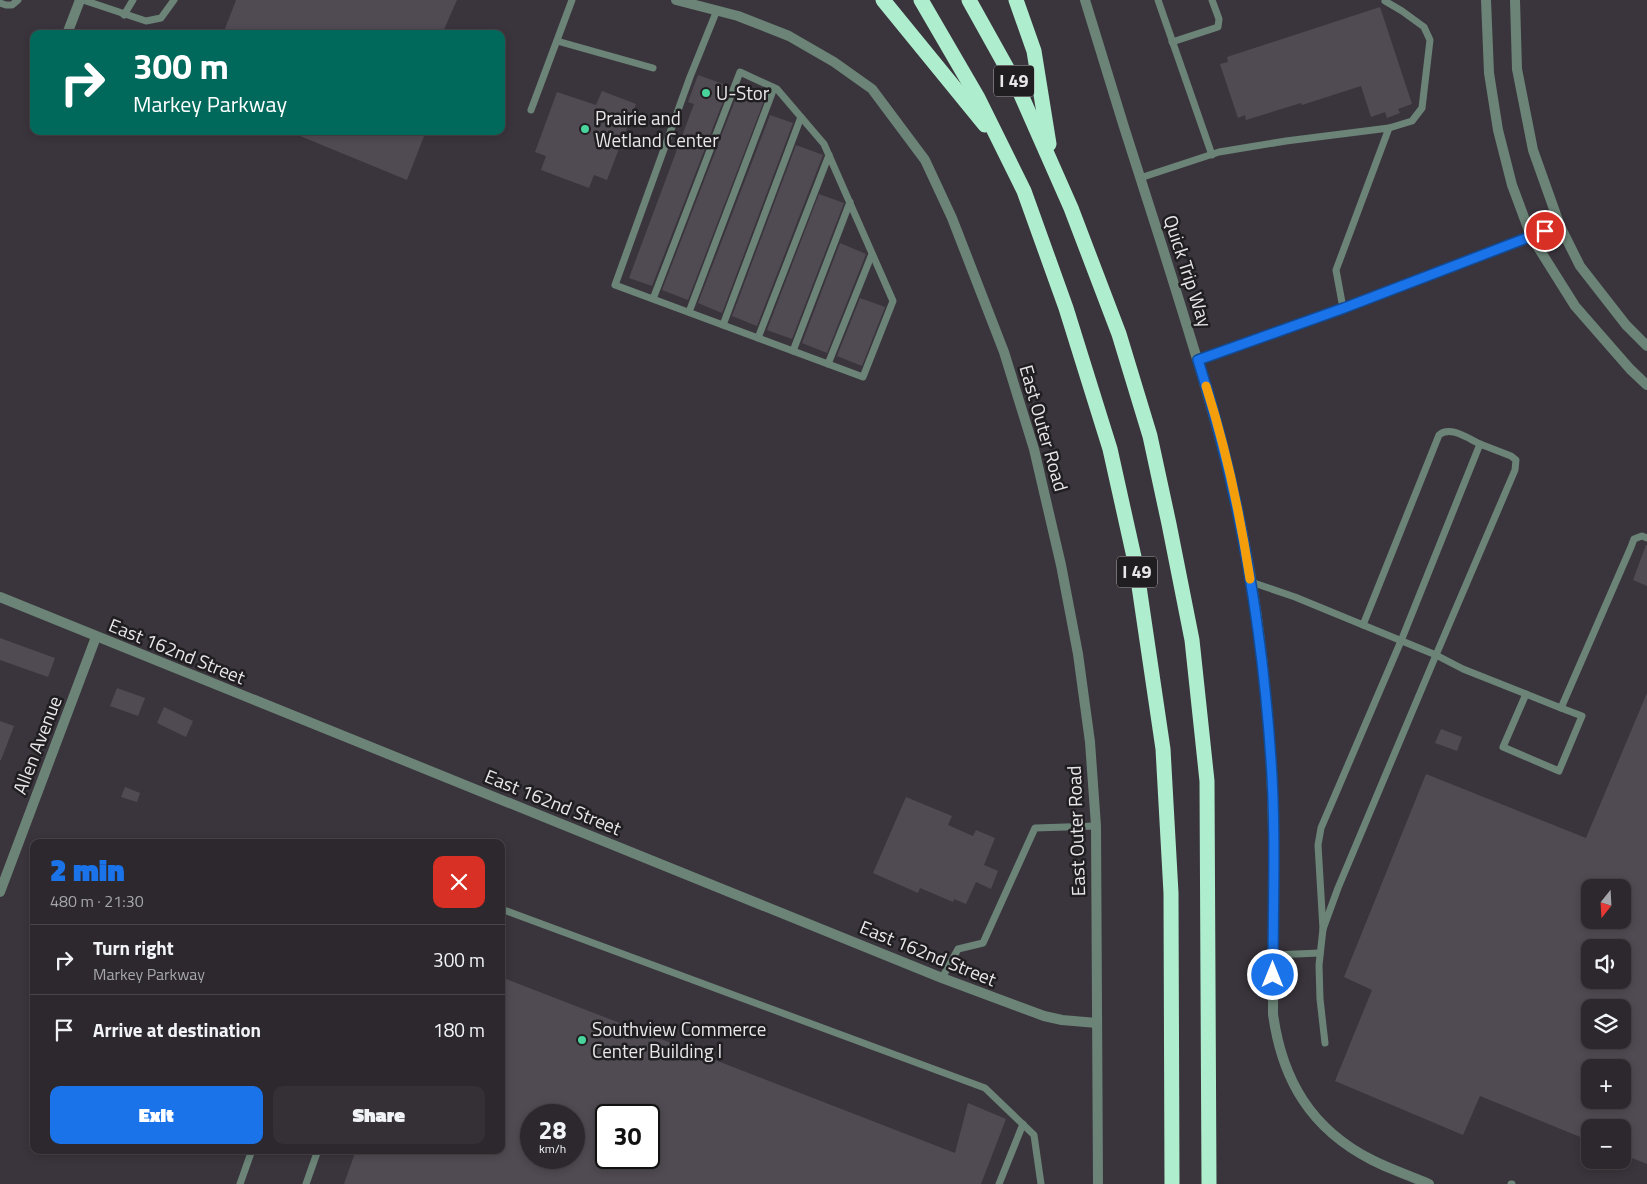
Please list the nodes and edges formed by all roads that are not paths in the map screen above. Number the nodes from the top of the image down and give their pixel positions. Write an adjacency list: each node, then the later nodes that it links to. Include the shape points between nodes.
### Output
1 (18, 0): 18 (lane, via 12,5)
2 (80, 0): 21 (street)
3 (83, 0): 20 (lane)
4 (133, 0): 20 (lane)
5 (174, 0): 20 (lane, via 161,18 146,21)
6 (572, 0): 22 (lane)
7 (676, 0): 19 (street, East Outer Road)
8 (883, 0): 29 (highway)
9 (921, 0): 29 (highway, I 49, via 978,98)
10 (969, 0): 32 (highway, I 49, via 1018,88)
11 (1016, 0): 32 (highway, via 1034,51)
12 (1085, 0): 33 (street, Quick Trip Way)
13 (1158, 0): 23 (lane)
14 (1212, 0): 23 (lane, via 1219,19 1218,27)
15 (1486, 0): 36 (street, via 1489,73 1498,130 1512,185)
16 (1515, 0): 35 (street, via 1517,69 1533,150)
17 (1384, 1): 28 (lane, via 1424,27 1430,40 1422,108 1412,120)
18 (0, 3)
19 (717, 10): 38 (lane, via 615,285); 58 (street, East Outer Road, via 789,36 872,89 925,160 952,218 1004,352 1034,450 1078,654 1090,742)
20 (124, 15)
21 (69, 30)
22 (557, 41): 24 (lane); 26 (lane)
23 (1172, 42): 31 (lane)
24 (653, 68)
25 (774, 88): 27 (lane); 38 (lane, via 740,72); 40 (lane)
26 (531, 110)
27 (801, 117): 30 (lane); 41 (lane)
28 (1389, 128): 31 (lane, via 1286,141); 39 (lane, via 1336,270)
29 (1001, 145): 75 (highway, I 49, via 1024,191 1066,308 1110,449 1136,566 1163,749 1171,893)
30 (829, 155): 34 (lane); 42 (lane)
31 (1212, 155): 33 (lane)
32 (1052, 165): 76 (highway, I 49, via 1119,334 1150,436 1192,640 1207,782)
33 (1140, 178): 45 (street, Quick Trip Way)
34 (850, 202): 37 (lane); 44 (lane)
35 (1560, 226): 36 (street); 43 (street, via 1580,266 1626,325)
36 (1531, 236): 39 (street); 47 (street, via 1575,306)
37 (872, 254): 46 (lane); 46 (lane, via 893,301 863,377)
38 (653, 299): 40 (lane)
39 (1344, 308): 45 (street)
40 (689, 312): 41 (lane)
41 (723, 325): 42 (lane)
42 (758, 338): 44 (lane)
43 (1647, 346)
44 (793, 351): 46 (lane)
45 (1198, 360): 50 (street, Quick Trip Way, via 1223,446)
46 (828, 364)
47 (1647, 385)
48 (1480, 444): 52 (lane, via 1449,431 1440,435); 54 (lane); 55 (lane, via 1512,456 1516,460 1515,470)
49 (1647, 538): 57 (lane, via 1634,539)
50 (1251, 582): 52 (lane); 63 (street, Quick Trip Way, via 1264,674 1271,761)
51 (0, 597): 53 (street, East 162nd Street)
52 (1363, 625): 54 (lane)
53 (96, 637): 59 (street, Allen Avenue); 64 (street, East 162nd Street)
54 (1401, 641): 55 (lane); 61 (lane, via 1318,837)
55 (1436, 655): 56 (lane); 61 (lane)
56 (1526, 694): 57 (lane); 57 (lane, via 1503,747 1559,771 1582,716)
57 (1561, 708)
58 (1096, 826): 64 (lane, via 1035,828 983,943 958,949); 65 (street, East Outer Road)
59 (0, 892)
60 (505, 910): 67 (lane, via 985,1088)
61 (1323, 929): 62 (lane)
62 (1320, 953): 63 (lane); 66 (lane)
63 (1273, 955): 77 (street, Quick Trip Way, via 1276,1038 1293,1084 1313,1114 1350,1147 1379,1164)
64 (942, 978): 65 (street, East 162nd Street, via 1044,1016)
65 (1097, 1023): 74 (street, East Outer Road)
66 (1325, 1044)
67 (1023, 1124): 72 (lane); 73 (lane, via 1034,1135)
68 (251, 1154): 70 (lane)
69 (317, 1154): 71 (lane)
70 (240, 1184)
71 (306, 1184)
72 (999, 1184)
73 (1041, 1184)
74 (1098, 1184)
75 (1172, 1184)
76 (1210, 1184)
77 (1429, 1184)

